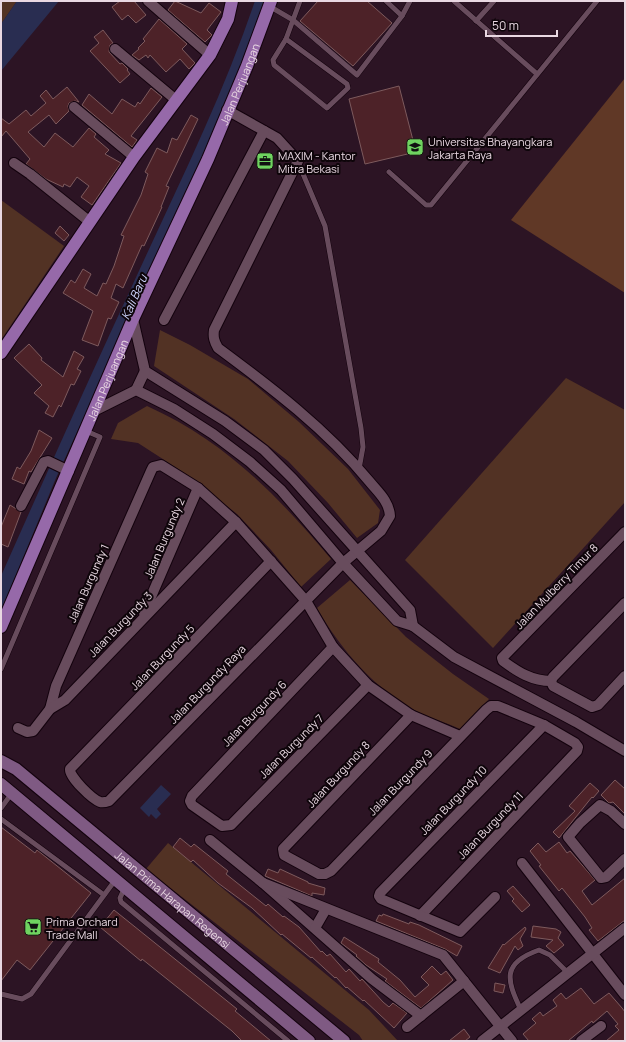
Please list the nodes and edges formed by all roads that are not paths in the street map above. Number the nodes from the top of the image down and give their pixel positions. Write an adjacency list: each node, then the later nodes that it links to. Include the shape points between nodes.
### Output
1 (148, 1): 15 (street)
2 (232, 1): 15 (main road, via 228,19)
3 (300, 1): 11 (lane)
4 (386, 1): 10 (lane)
5 (410, 1): 10 (lane)
6 (454, 1): 12 (lane)
7 (494, 1): 12 (lane)
8 (597, 1): 16 (lane)
9 (270, 4): 11 (lane); 19 (main road, Jalan Perjuangan)
10 (402, 16): 11 (lane, via 357,75)
11 (293, 20): 13 (lane)
12 (476, 21): 16 (lane)
13 (286, 39): 13 (lane, via 273,63 327,108 348,88 347,84)
14 (115, 50): 17 (street)
15 (210, 55): 17 (main road)
16 (537, 74): 24 (lane, via 430,205 426,205)
17 (176, 100): 21 (main road)
18 (74, 107): 21 (street)
19 (227, 110): 20 (street); 26 (main road, Jalan Perjuangan, via 208,159)
20 (264, 131): 22 (street, via 286,147); 27 (street)
21 (134, 157): 25 (main road)
22 (298, 162): 33 (lane, via 325,226 361,428 363,447); 33 (street, Jalan Burgundy Raya, via 221,315 213,336 218,348 289,402)
23 (14, 163): 25 (street)
24 (389, 172)
25 (90, 222): 28 (main road)
26 (133, 319): 29 (street); 31 (main road, Jalan Perjuangan)
27 (164, 320)
28 (1, 353)
29 (146, 371): 30 (street); 39 (street, via 225,421 264,450 294,478)
30 (136, 390): 31 (street); 41 (street, via 174,409 250,462 281,490)
31 (94, 411): 32 (main road, Jalan Perjuangan)
32 (86, 431): 34 (main road, Jalan Perjuangan); 48 (lane, via 100,437)
33 (359, 469): 39 (street, Jalan Burgundy Raya, via 387,502 390,516 381,531)
34 (66, 470): 36 (street, via 48,461 42,464); 46 (main road, Jalan Perjuangan)
35 (198, 488): 37 (street); 44 (street, Jalan Burgundy 2); 52 (street, Jalan Burgundy 1, via 164,466 154,467 56,686)
36 (21, 506)
37 (236, 522): 40 (street); 44 (street, Jalan Burgundy 3)
38 (625, 532): 50 (street, Jalan Mulberry Timur 8, via 504,656 503,661 515,670 541,681)
39 (356, 550): 41 (street, Jalan Burgundy Raya); 45 (street, via 410,610)
40 (271, 561): 42 (street); 61 (street, Jalan Burgundy 5, via 70,769 70,775 95,799 101,803)
41 (343, 563): 42 (street, Jalan Burgundy Raya); 45 (street, via 397,621)
42 (306, 601): 47 (street); 61 (street, Jalan Burgundy Raya)
43 (625, 603): 50 (street)
44 (142, 619): 52 (street, Jalan Burgundy 3, via 65,700)
45 (413, 626): 57 (street, via 454,657)
46 (1, 627)
47 (333, 647): 51 (street); 66 (street, Jalan Burgundy 6, via 192,796 192,805 222,826)
48 (1, 669)
49 (625, 676): 50 (street, via 598,705 592,707 553,686)
50 (552, 679)
51 (368, 685): 53 (street); 66 (street, Jalan Burgundy 7)
52 (50, 710): 55 (street, Jalan Burgundy 3, via 33,731 27,732)
53 (411, 714): 56 (street); 71 (street, Jalan Burgundy 8, via 283,849 284,855 319,874)
54 (544, 725): 56 (street, Jalan Burgundy 9, via 498,706 491,706); 79 (street, Jalan Burgundy 11, via 576,743 577,751); 79 (street, Jalan Burgundy 10, via 380,893 381,899)
55 (18, 728)
56 (460, 736): 71 (street, Jalan Burgundy 9)
57 (625, 751)
58 (2, 763): 59 (street, Jalan Prima Harapan Regensi)
59 (16, 769): 60 (street, via 16,779); 64 (street, Jalan Prima Harapan Regensi)
60 (6, 788): 62 (lane); 67 (street, Jalan Prima Harapan Regensi)
61 (109, 801)
62 (1, 808)
63 (1, 819): 75 (lane)
64 (78, 820): 67 (street); 74 (street, Jalan Prima Harapan Regensi)
65 (625, 824): 69 (street, via 600,805 568,837 601,878 606,877)
66 (231, 825)
67 (64, 836): 72 (street, Jalan Prima Harapan Regensi)
68 (210, 840): 73 (street)
69 (625, 859)
70 (522, 863): 82 (street)
71 (331, 871)
72 (121, 882): 75 (lane); 77 (street, Jalan Prima Harapan Regensi); 88 (lane, via 121,902)
73 (263, 883): 78 (street); 80 (street)
74 (158, 888): 77 (street); 97 (street, Jalan Prima Harapan Regensi)
75 (104, 895): 86 (lane, via 31,994 22,999)
76 (495, 897): 79 (street, via 464,930 457,932)
77 (145, 902): 85 (street, Jalan Prima Harapan Regensi)
78 (326, 909): 80 (street); 84 (street, via 443,955)
79 (420, 916)
80 (314, 928): 90 (street, via 372,980)
81 (625, 928): 82 (street)
82 (593, 954): 83 (street); 87 (street)
83 (568, 973): 89 (street); 89 (lane, via 550,955 540,950 516,962 509,972 514,995)
84 (464, 981): 90 (street); 92 (street)
85 (250, 991): 88 (lane); 96 (street, Jalan Prima Harapan Regensi)
86 (1, 994)
87 (625, 995)
88 (242, 1003): 95 (lane)
89 (521, 1010): 92 (street)
90 (421, 1016): 93 (street)
91 (601, 1026): 94 (street)
92 (500, 1027): 98 (street); 99 (street)
93 (407, 1028)
94 (583, 1040)
95 (288, 1041)
96 (309, 1041)
97 (344, 1041)
98 (482, 1041)
99 (512, 1041)

